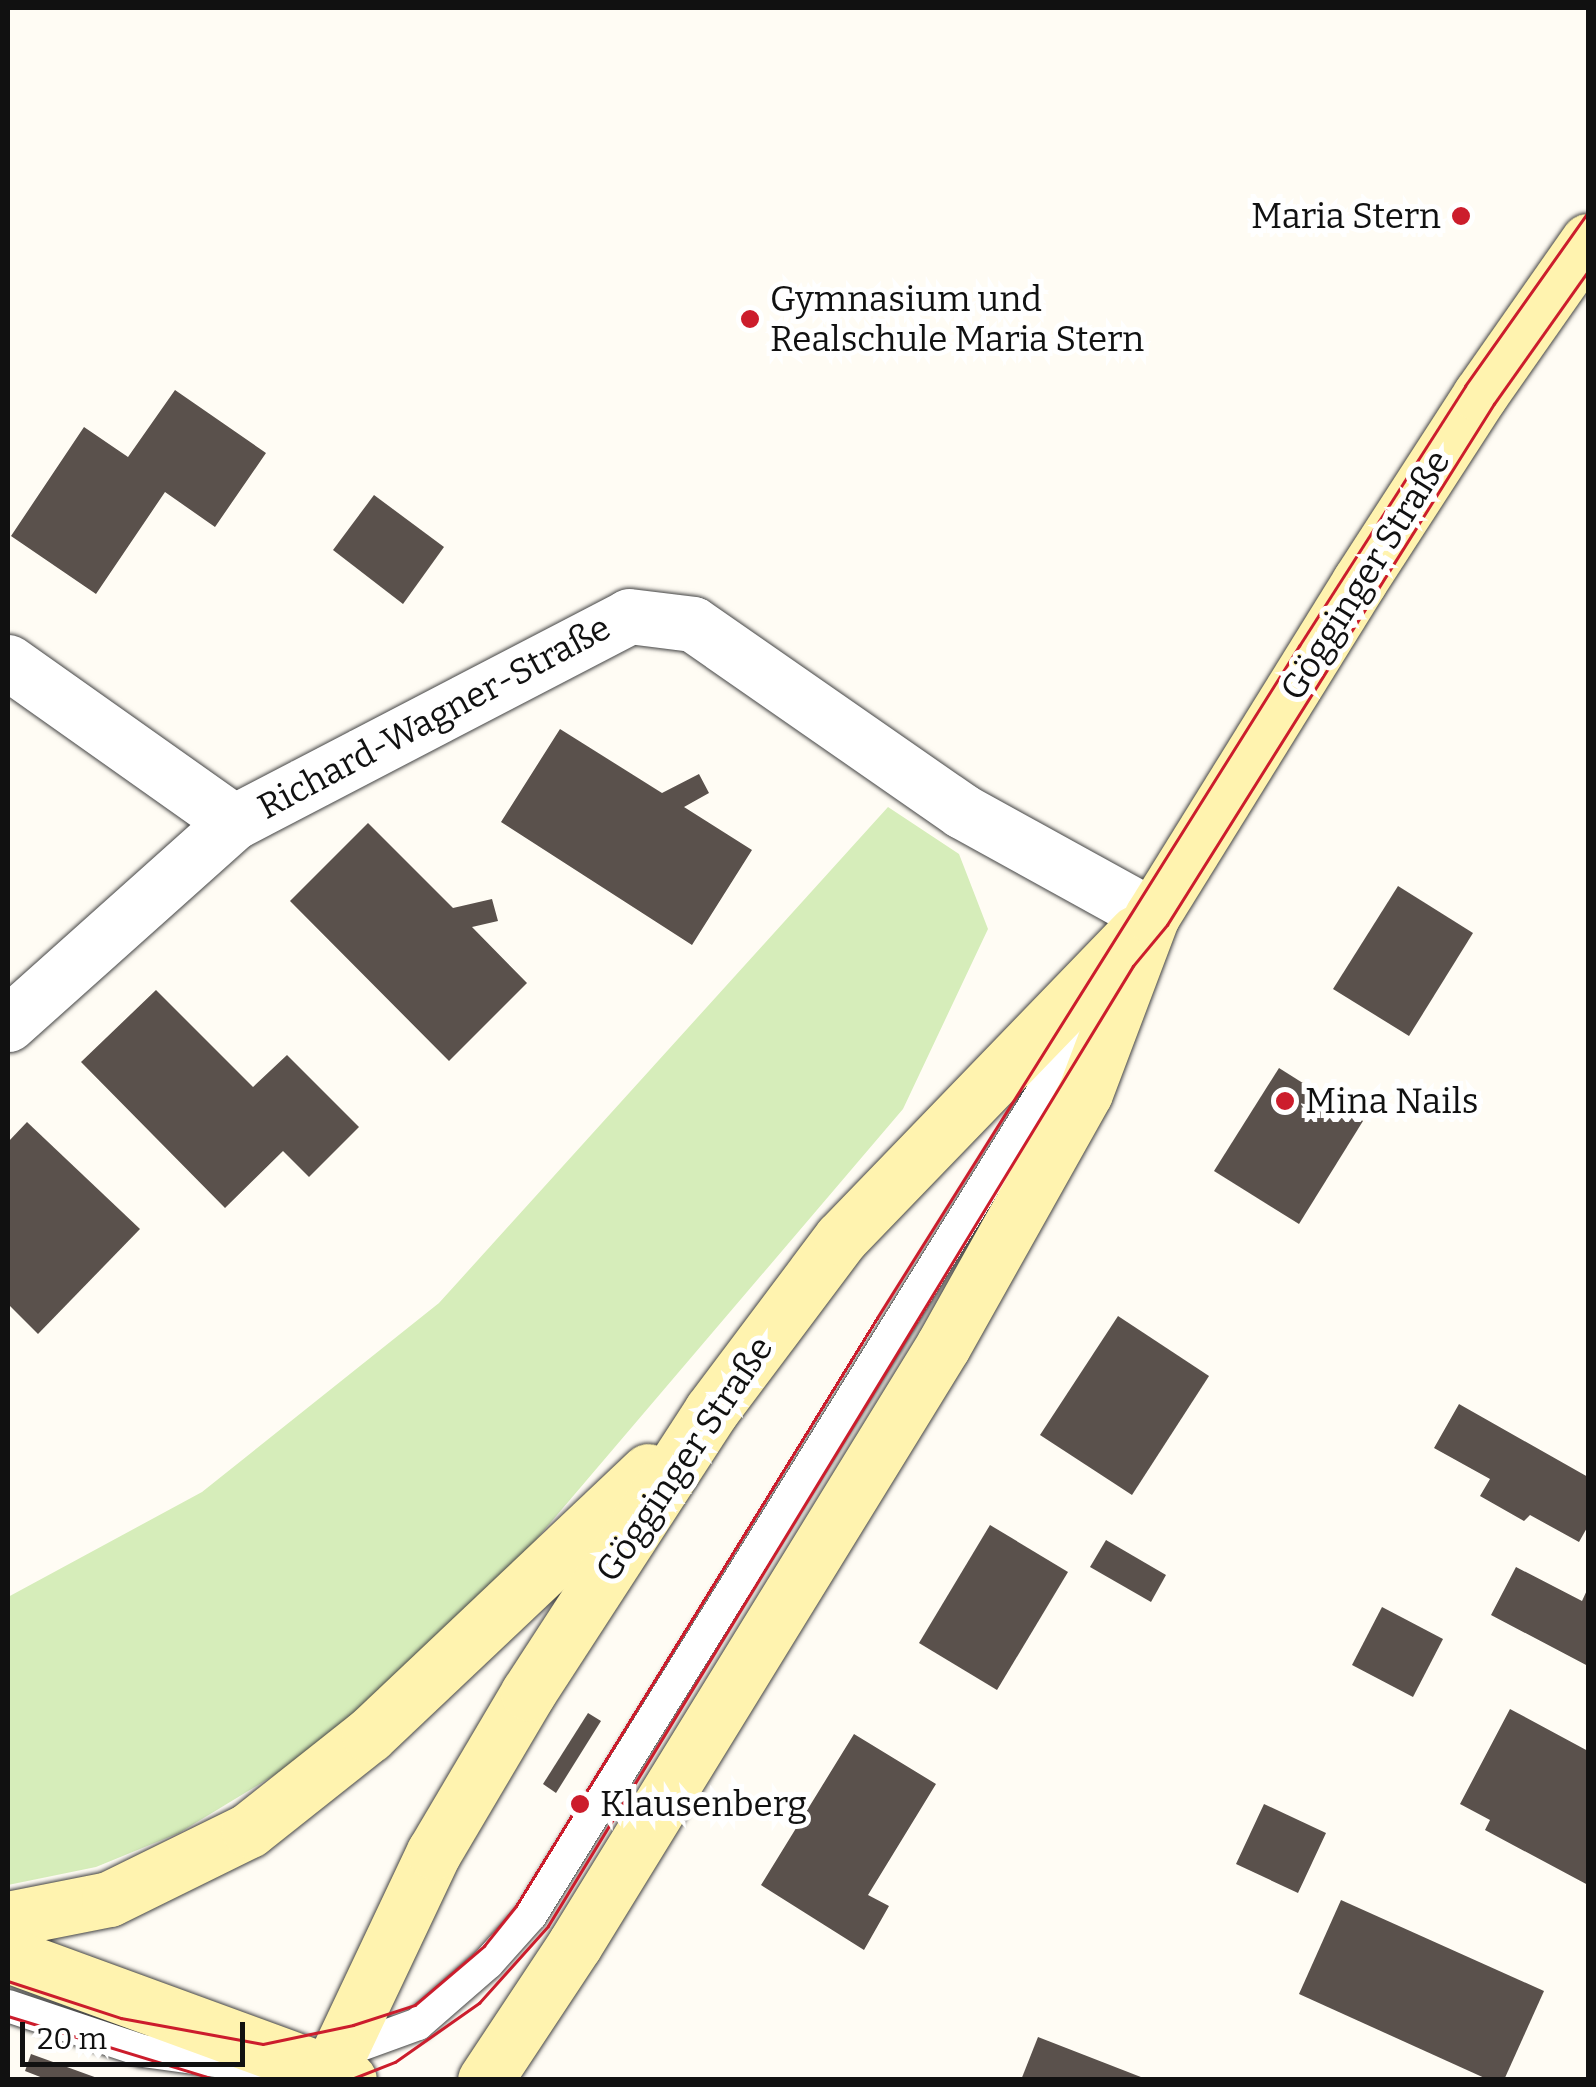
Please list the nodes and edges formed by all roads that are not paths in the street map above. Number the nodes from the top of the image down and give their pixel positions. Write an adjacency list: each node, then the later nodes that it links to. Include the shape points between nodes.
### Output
1 (1588, 242): 4 (main road, Gögginger Straße, via 1369,566)
2 (8, 662): 3 (street)
3 (234, 822): 4 (street, Richard-Wagner-Straße, via 629,616 693,624 962,811); 5 (street, Richard-Wagner-Straße)
4 (1152, 916): 6 (main road, Gögginger Straße, via 841,1238); 10 (lane, via 530,1915 488,1963 418,2024); 11 (main road, Gögginger Straße, via 1085,1093 952,1330)
5 (8, 1024)
6 (712, 1411): 7 (main road, via 369,1736 249,1830 109,1900); 10 (main road, Gögginger Straße, via 528,1693 434,1852)
7 (8, 1919)
8 (8, 1955): 10 (main road)
9 (8, 2006): 10 (lane, via 144,2051)
10 (328, 2069)
11 (485, 2080)

